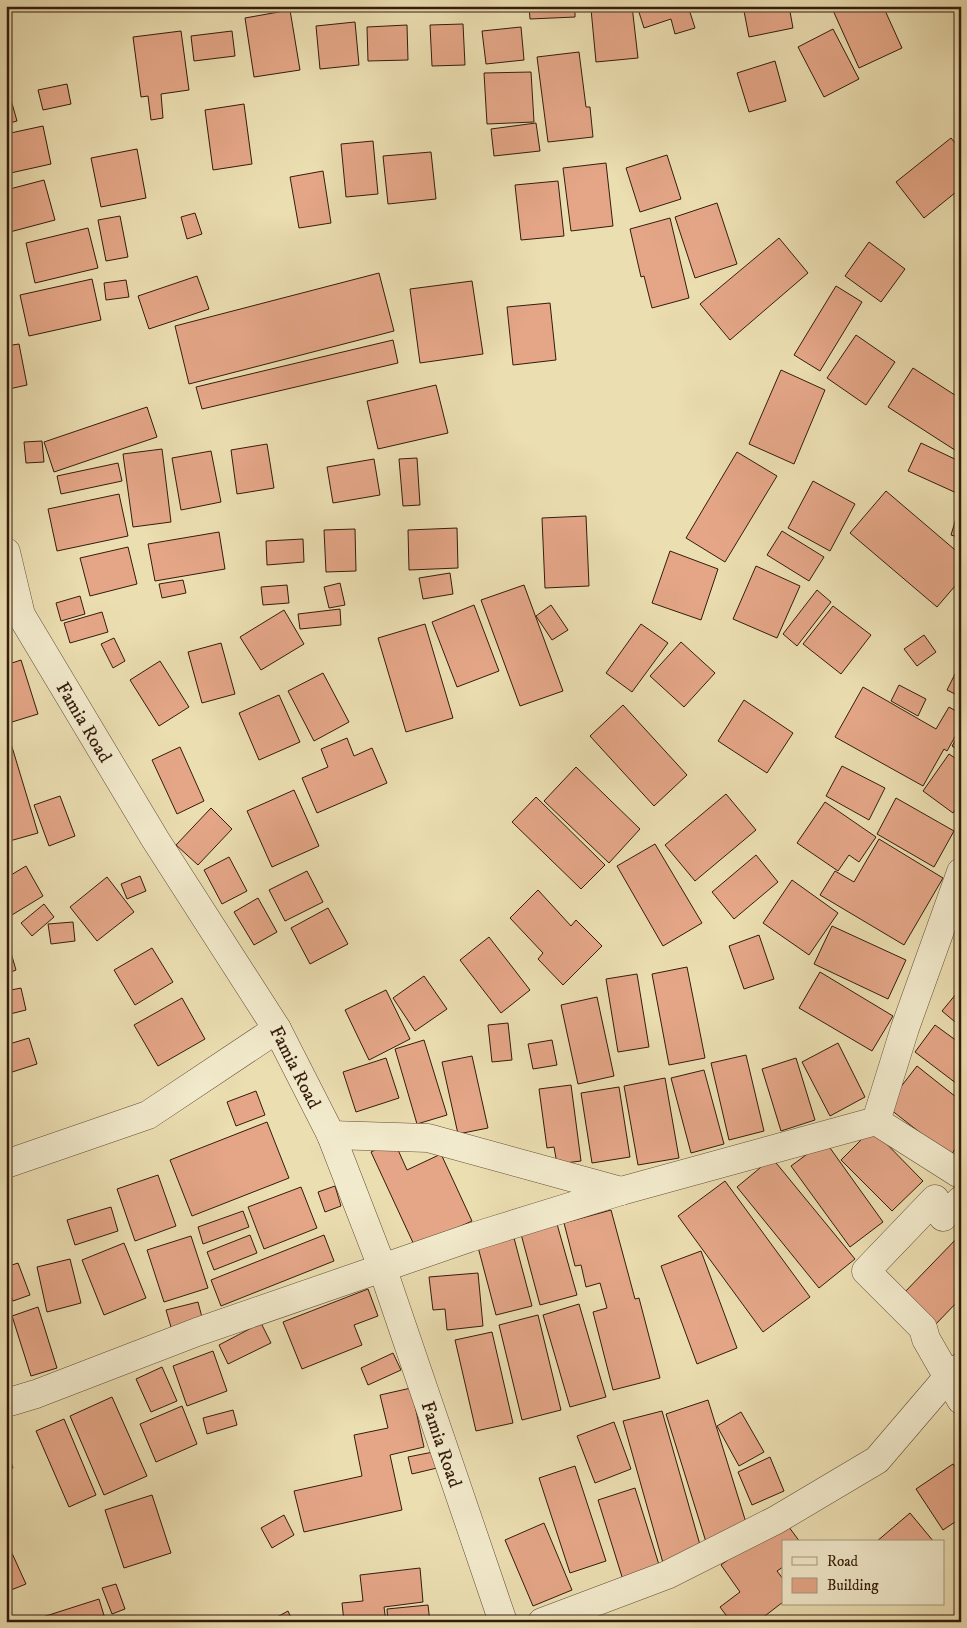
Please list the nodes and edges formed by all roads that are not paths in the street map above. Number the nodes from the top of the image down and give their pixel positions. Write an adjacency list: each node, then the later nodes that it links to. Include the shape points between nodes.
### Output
1 (6, 552): 2 (street, Famia Road)
2 (13, 619): 4 (street, Famia Road)
3 (961, 872): 5 (street, via 905,1028)
4 (277, 1029): 6 (street, Famia Road); 7 (street, via 148,1115)
5 (876, 1121): 8 (street); 9 (street)
6 (331, 1135): 9 (street, via 428,1138); 11 (street, Famia Road)
7 (6, 1164)
8 (960, 1174)
9 (621, 1190): 11 (street)
10 (961, 1200): 12 (street, via 943,1217 934,1199 866,1271 923,1328 926,1339)
11 (382, 1267): 13 (street); 14 (street, Famia Road)
12 (956, 1381): 15 (street, via 877,1460 776,1520 667,1575)
13 (6, 1403)
14 (503, 1622)
15 (542, 1622)

